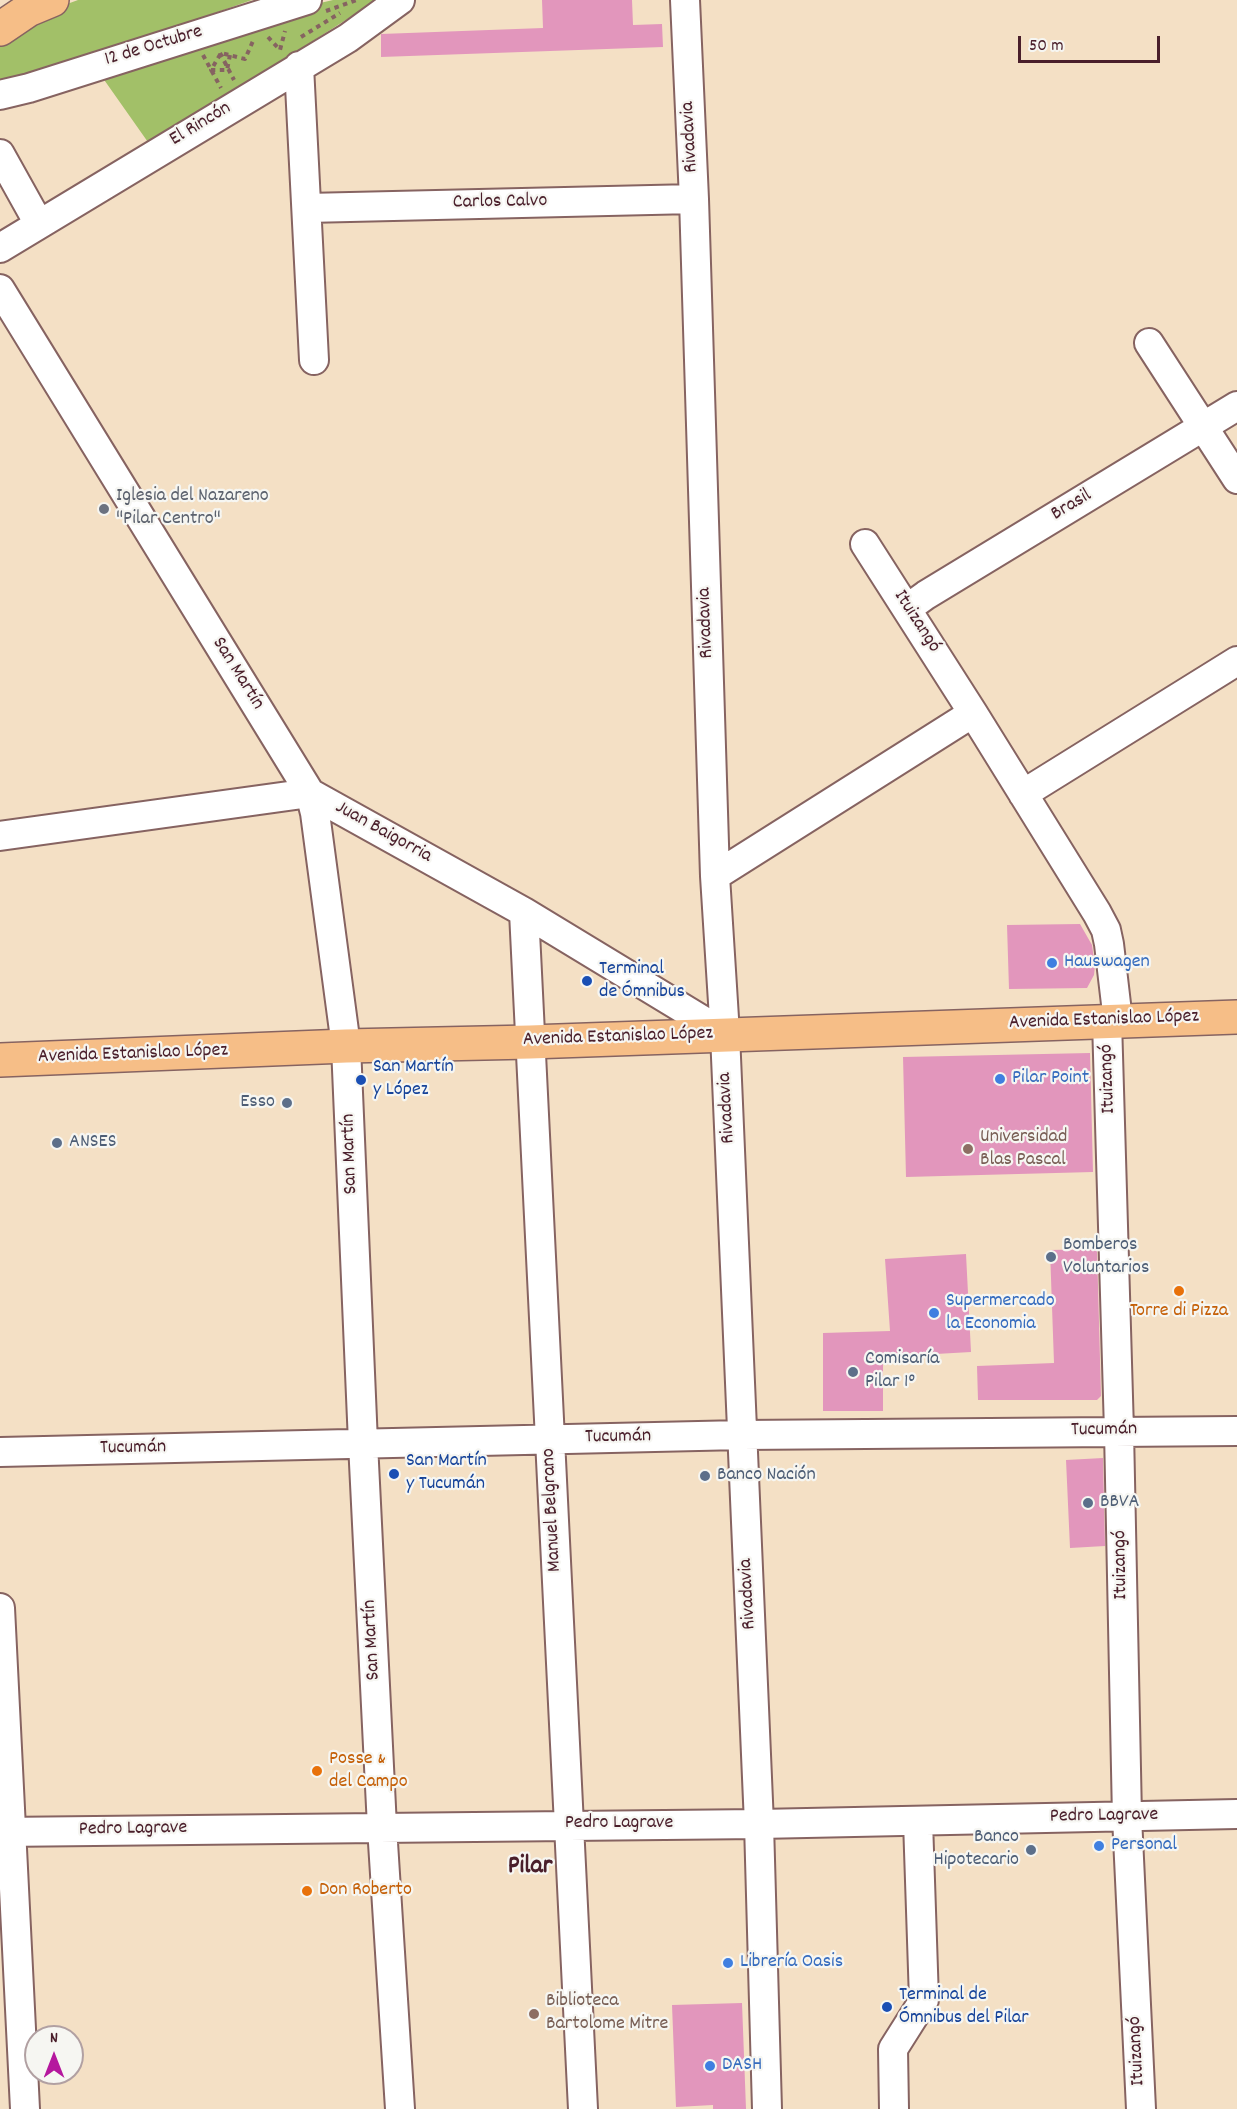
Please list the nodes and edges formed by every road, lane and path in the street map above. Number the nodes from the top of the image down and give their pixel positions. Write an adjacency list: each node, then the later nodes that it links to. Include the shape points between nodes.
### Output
1 (52, 0): 6 (main road)
2 (307, 0): 18 (street, 12 de Octubre)
3 (361, 0): 10 (path, via 331,17)
4 (400, 0): 10 (street, El Rincón, via 348,38)
5 (685, 0): 20 (street, Rivadavia)
6 (0, 29)
7 (271, 40): 12 (path, via 253,40 245,59)
8 (216, 44): 11 (path)
9 (200, 49): 15 (path)
10 (295, 50): 13 (path); 21 (street); 22 (street, El Rincón)
11 (221, 53): 12 (path); 14 (path); 15 (path)
12 (230, 55): 14 (path)
13 (271, 56)
14 (228, 67): 15 (path); 17 (path)
15 (212, 70): 17 (path, via 221,88)
16 (243, 74): 17 (path)
17 (234, 80)
18 (0, 95)
19 (0, 154): 22 (street)
20 (694, 199): 21 (street, Carlos Calvo); 37 (street, Rivadavia)
21 (307, 208): 26 (street)
22 (39, 224): 23 (street, El Rincón)
23 (0, 248)
24 (0, 289): 34 (street, San Martín)
25 (1149, 343): 28 (street)
26 (314, 360)
27 (1237, 406): 28 (street, Brasil)
28 (1203, 426): 29 (street); 31 (street, Brasil)
29 (1237, 479)
30 (865, 544): 31 (street, Ituizangó)
31 (908, 608): 33 (street, Ituizangó)
32 (1237, 661): 35 (street)
33 (974, 713): 35 (street, Ituizangó); 37 (street)
34 (310, 793): 36 (street); 38 (street, Juan Baigorria); 43 (street, San Martín)
35 (1023, 794): 40 (street, Ituizangó, via 1106,930)
36 (0, 836)
37 (715, 876): 41 (street, Rivadavia)
38 (524, 912): 41 (street, Juan Baigorria); 42 (street, Manuel Belgrano)
39 (1237, 1017): 40 (main road, Avenida Estanislao López)
40 (1113, 1021): 41 (main road, Avenida Estanislao López); 45 (street, Ituizangó)
41 (724, 1034): 42 (main road, Avenida Estanislao López); 47 (street, Rivadavia)
42 (530, 1042): 43 (main road, Avenida Estanislao López); 48 (street, Manuel Belgrano)
43 (346, 1046): 44 (main road, Avenida Estanislao López); 49 (street, San Martín)
44 (0, 1060)
45 (1119, 1431): 46 (street, Tucumán); 47 (street, Tucumán); 53 (street, Ituizangó)
46 (1237, 1431)
47 (742, 1436): 48 (street, Tucumán); 56 (street, Rivadavia)
48 (549, 1439): 49 (street, Tucumán); 55 (street, Manuel Belgrano)
49 (363, 1443): 50 (street, Tucumán); 57 (street, San Martín)
50 (0, 1452)
51 (0, 1608): 58 (street)
52 (1237, 1814): 53 (street, Pedro Lagrave)
53 (1127, 1817): 54 (street, Pedro Lagrave); 64 (street, Ituizangó)
54 (918, 1821): 56 (street, Pedro Lagrave); 63 (street, via 924,2000 893,2049)
55 (569, 1824): 56 (street, Pedro Lagrave); 57 (street, Pedro Lagrave); 61 (street, Manuel Belgrano)
56 (759, 1824): 62 (street, Rivadavia)
57 (382, 1827): 58 (street, Pedro Lagrave); 60 (street, San Martín)
58 (5, 1832): 59 (street)
59 (25, 2109)
60 (400, 2109)
61 (583, 2109)
62 (767, 2109)
63 (894, 2109)
64 (1141, 2109)

